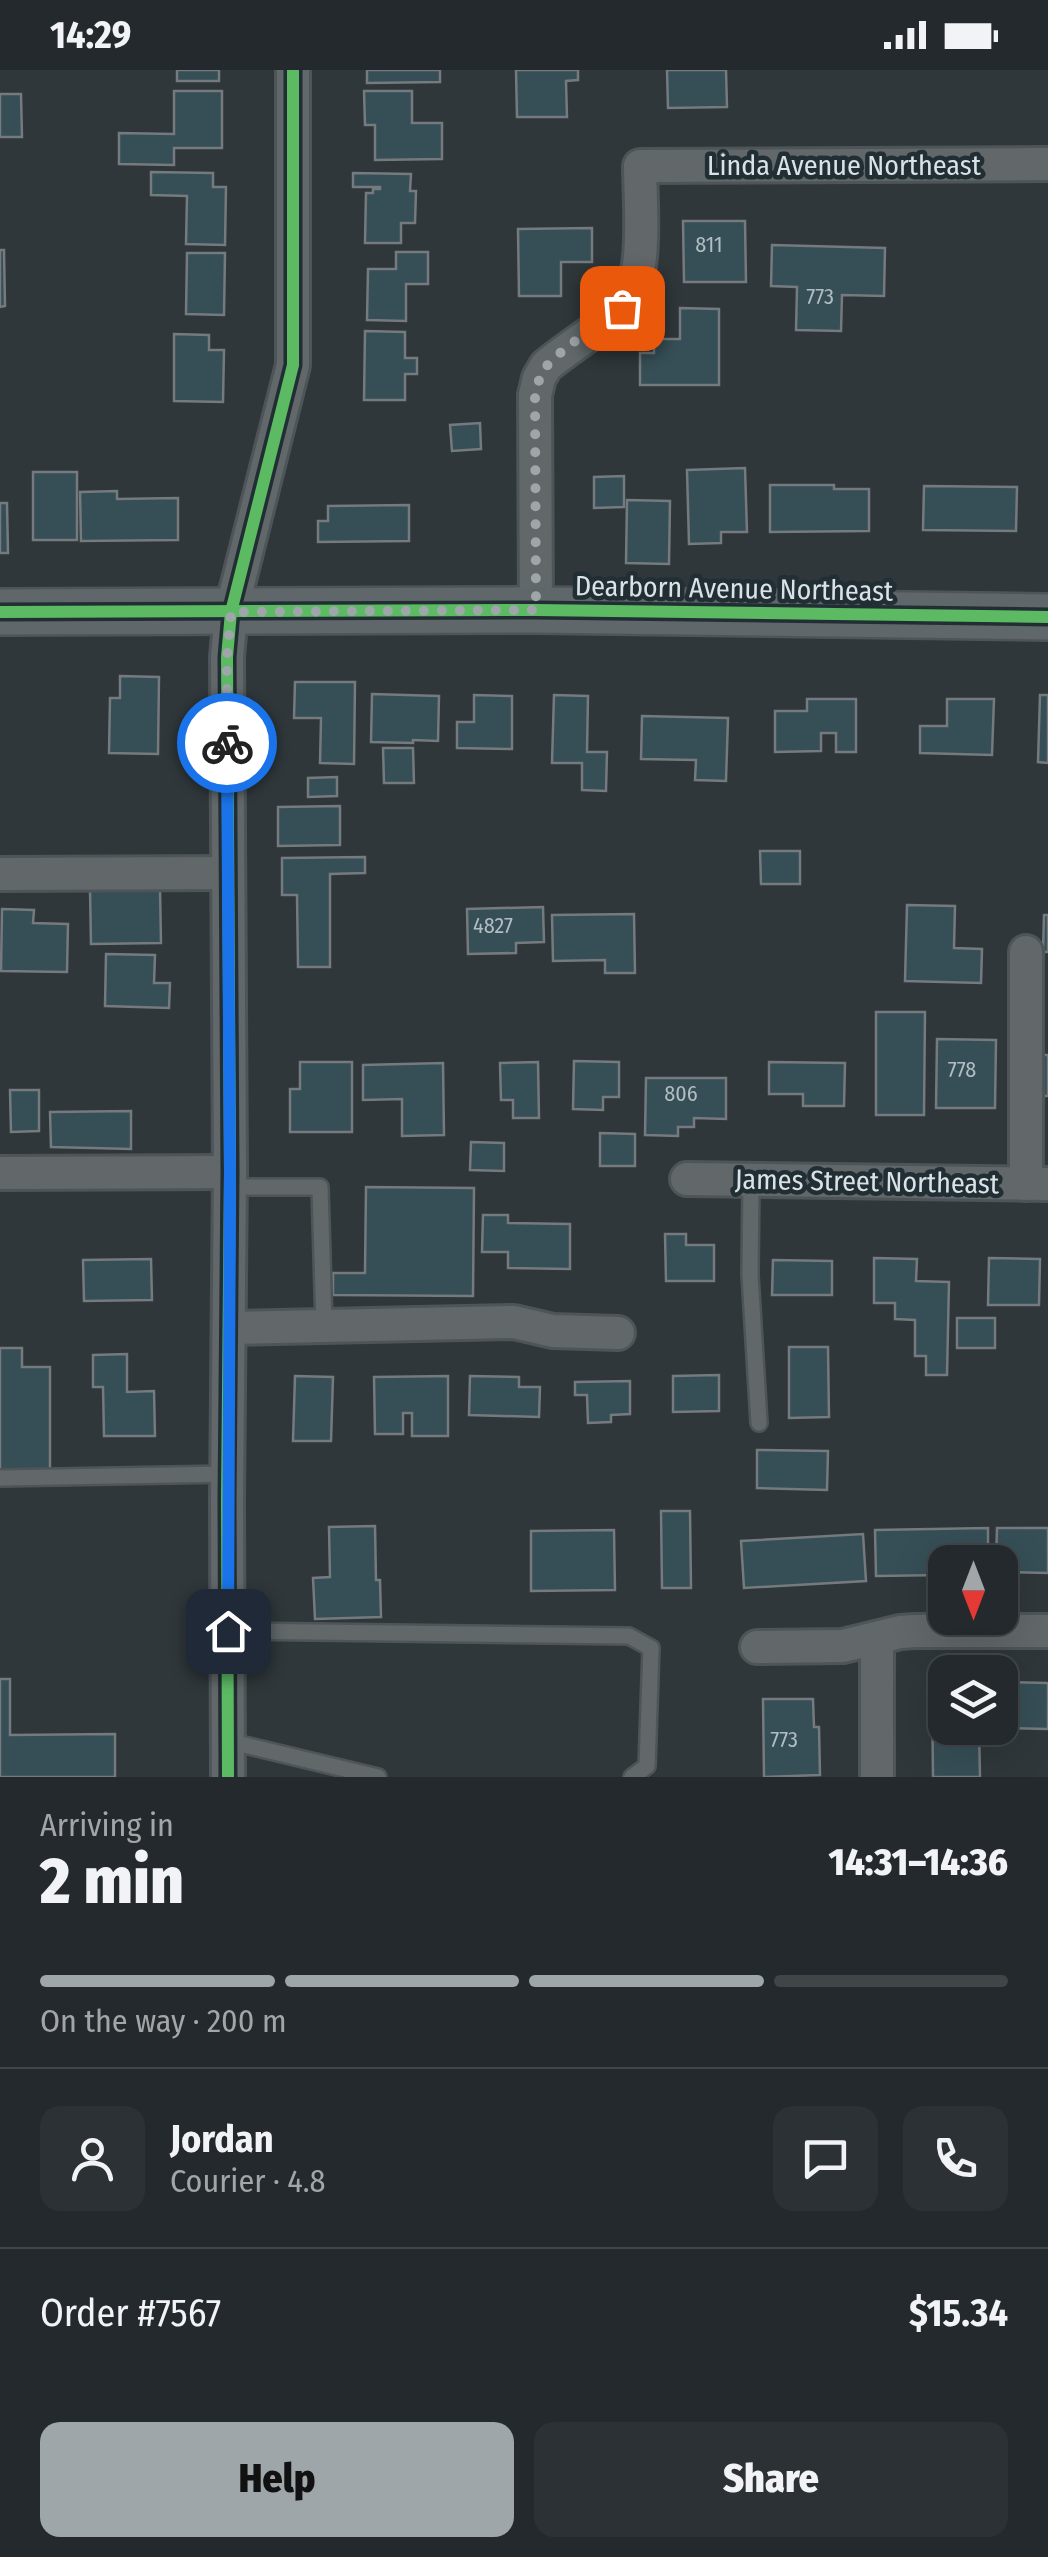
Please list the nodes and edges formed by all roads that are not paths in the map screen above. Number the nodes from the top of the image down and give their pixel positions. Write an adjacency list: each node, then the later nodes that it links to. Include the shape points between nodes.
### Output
1 (293, 70): 5 (street, via 293,365)
2 (1048, 164): 3 (street, Linda Avenue Northeast, via 640,166 633,293 546,366 535,395)
3 (536, 610): 5 (street, Dearborn Avenue Northeast); 6 (street, Dearborn Avenue Northeast)
4 (0, 612): 5 (street, Dearborn Avenue Northeast)
5 (231, 612): 7 (street)
6 (1048, 617)
7 (226, 873): 8 (street); 12 (street)
8 (0, 874)
9 (1026, 952): 14 (street)
10 (0, 1173): 12 (street)
11 (687, 1179): 13 (street, James Street Northeast)
12 (230, 1180): 15 (lane, via 320,1187); 16 (street)
13 (752, 1180): 14 (street, James Street Northeast); 18 (lane)
14 (1037, 1184)
15 (324, 1325): 16 (street); 17 (street, via 514,1322)
16 (229, 1328): 19 (street)
17 (618, 1333)
18 (758, 1422)
19 (228, 1474): 20 (lane); 21 (street)
20 (0, 1478)
21 (228, 1631): 25 (street); 28 (lane, via 629,1636 651,1648 647,1766)
22 (1048, 1631): 23 (street, via 915,1631)
23 (877, 1638): 24 (street, via 843,1646); 29 (street)
24 (756, 1647)
25 (228, 1740): 26 (street); 27 (lane)
26 (228, 1777)
27 (378, 1777)
28 (632, 1777)
29 (877, 1777)

